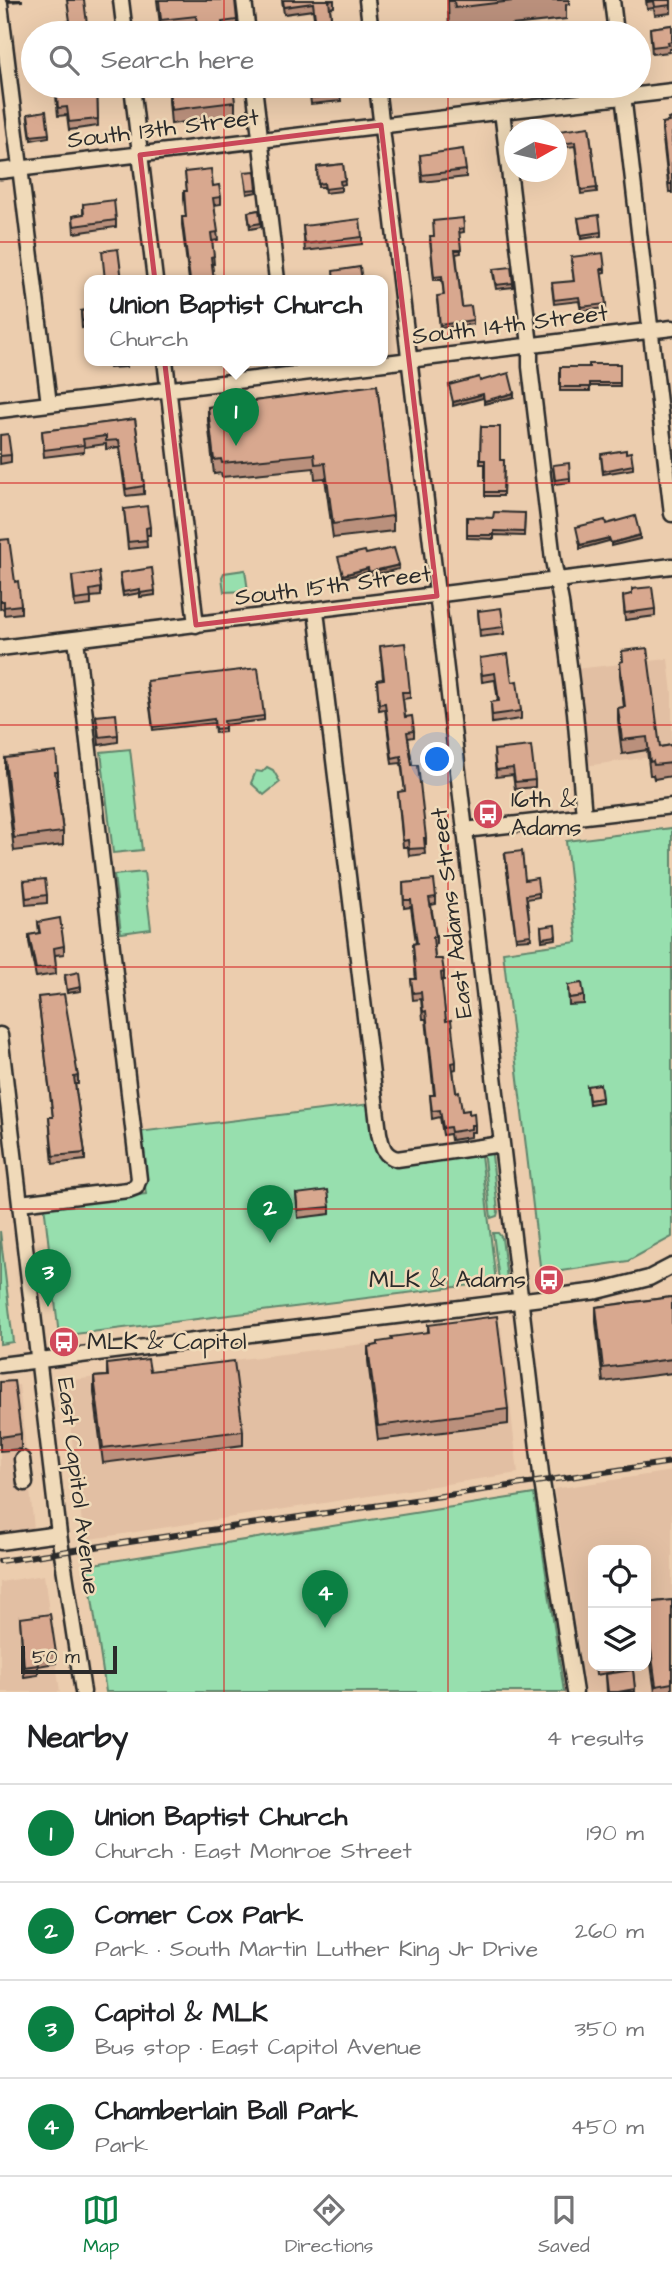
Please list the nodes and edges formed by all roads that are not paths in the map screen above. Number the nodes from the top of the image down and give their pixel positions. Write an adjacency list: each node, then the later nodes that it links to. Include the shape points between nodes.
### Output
1 (121, 0): 6 (street)
2 (244, 0): 7 (street)
3 (367, 0): 8 (street)
4 (612, 0): 9 (street)
5 (0, 4): 21 (street)
6 (124, 21)
7 (247, 21)
8 (370, 21)
9 (615, 21)
10 (651, 91): 11 (street, South 13th Street)
11 (672, 91)
12 (133, 98): 20 (street)
13 (256, 98): 19 (street)
14 (378, 98): 18 (street, East Adams Street)
15 (581, 98): 17 (street, South 13th Street)
16 (624, 98): 26 (street)
17 (502, 111): 18 (street, South 13th Street); 27 (street)
18 (381, 125): 19 (street, South 13th Street); 28 (street, East Adams Street)
19 (261, 141): 20 (street, South 13th Street); 24 (street)
20 (140, 155): 21 (street, South 13th Street); 23 (street)
21 (20, 169): 22 (street, South 13th Street); 34 (street)
22 (0, 171)
23 (154, 275)
24 (277, 275)
25 (672, 328): 26 (street, South 14th Street)
26 (651, 330): 27 (street, South 14th Street); 36 (street)
27 (530, 345): 28 (street, South 14th Street); 38 (street)
28 (409, 360): 29 (street, South 14th Street); 39 (street, East Adams Street)
29 (388, 361)
30 (165, 366): 33 (street)
31 (318, 366): 32 (street, South 14th Street)
32 (288, 368): 33 (street, South 14th Street)
33 (168, 390): 34 (street, South 14th Street); 41 (street)
34 (49, 404): 35 (street, South 14th Street)
35 (0, 410)
36 (672, 514)
37 (672, 566): 38 (street, South 15th Street)
38 (557, 580): 39 (street, South 15th Street); 45 (street)
39 (437, 596): 40 (street, South 15th Street); 46 (street, East Adams Street)
40 (316, 611): 41 (street, South 15th Street); 49 (street, via 383,1149 397,1159)
41 (196, 625): 42 (street, South 15th Street)
42 (76, 639): 43 (street, South 15th Street); 50 (street, via 139,1179 136,1187 128,1190)
43 (0, 649)
44 (672, 806): 45 (street)
45 (584, 816): 46 (street)
46 (464, 830): 49 (street, East Adams Street)
47 (0, 1035): 48 (street, East Capitol Avenue)
48 (5, 1126): 50 (street, East Capitol Avenue)
49 (502, 1144): 52 (street, East Adams Street)
50 (20, 1203): 53 (street, East Capitol Avenue)
51 (672, 1266): 52 (street, via 617,1288)
52 (520, 1301): 53 (street); 60 (street, East Adams Street, via 542,1482)
53 (39, 1360): 54 (street); 57 (street, East Capitol Avenue)
54 (0, 1366)
55 (22, 1459): 56 (street)
56 (25, 1483)
57 (59, 1534): 58 (street); 59 (street, East Capitol Avenue)
58 (0, 1542)
59 (83, 1692)
60 (576, 1692)

